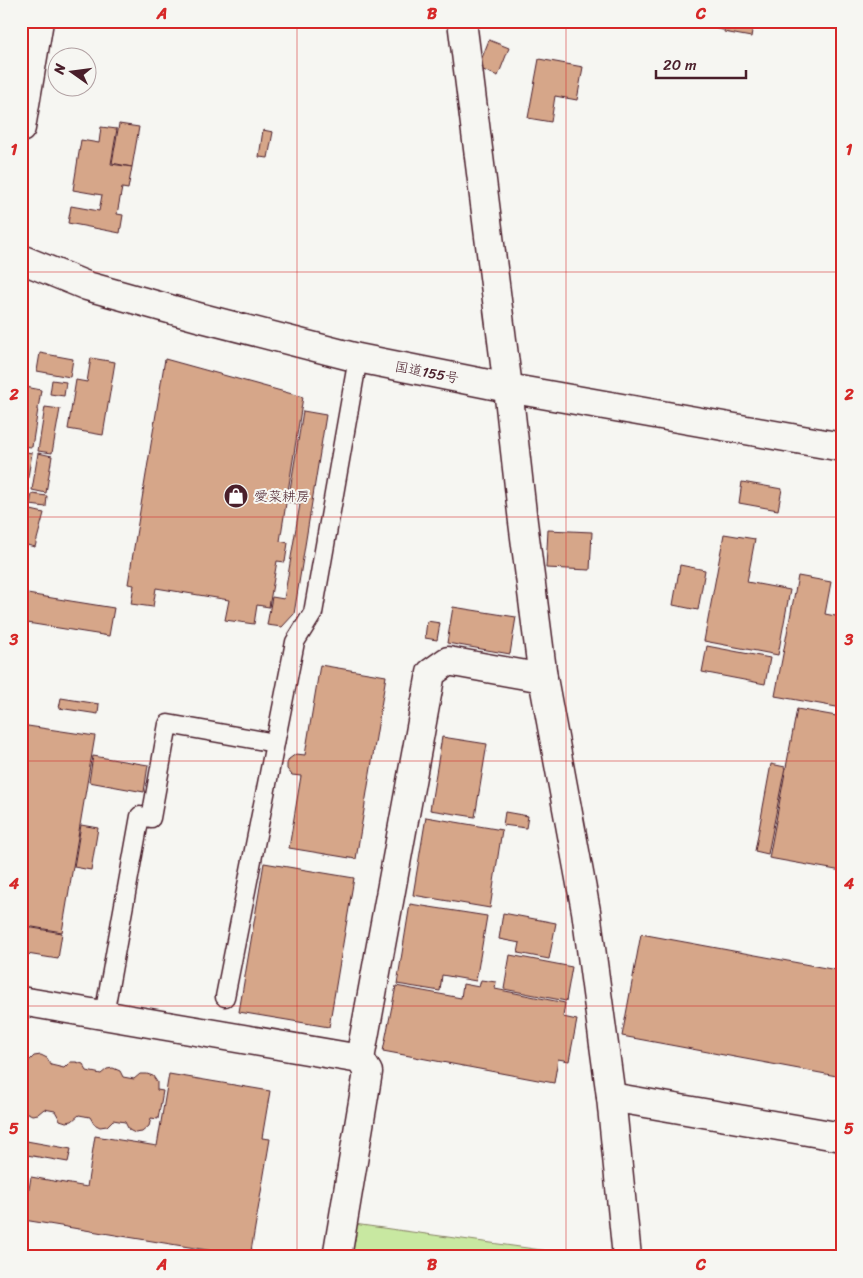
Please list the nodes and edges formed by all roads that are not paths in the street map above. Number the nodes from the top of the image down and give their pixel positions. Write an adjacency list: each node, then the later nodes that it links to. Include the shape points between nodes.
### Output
1 (39, 21): 3 (main road)
2 (462, 21): 6 (main road)
3 (21, 128)
4 (21, 259): 5 (main road, 国道155号, via 87,286)
5 (358, 358): 6 (main road, 国道155号); 9 (lane, via 312,613 295,642)
6 (508, 388): 7 (main road, 国道155号); 8 (main road)
7 (842, 446)
8 (543, 678): 13 (main road, via 448,661 431,673); 14 (main road, via 586,911)
9 (275, 743): 10 (lane); 12 (lane, via 168,724 150,818 140,816)
10 (225, 997)
11 (21, 1001): 12 (main road)
12 (104, 1015): 13 (main road)
13 (360, 1059): 16 (main road, via 368,1072)
14 (610, 1097): 15 (main road); 17 (main road)
15 (842, 1137)
16 (337, 1257)
17 (627, 1257)

